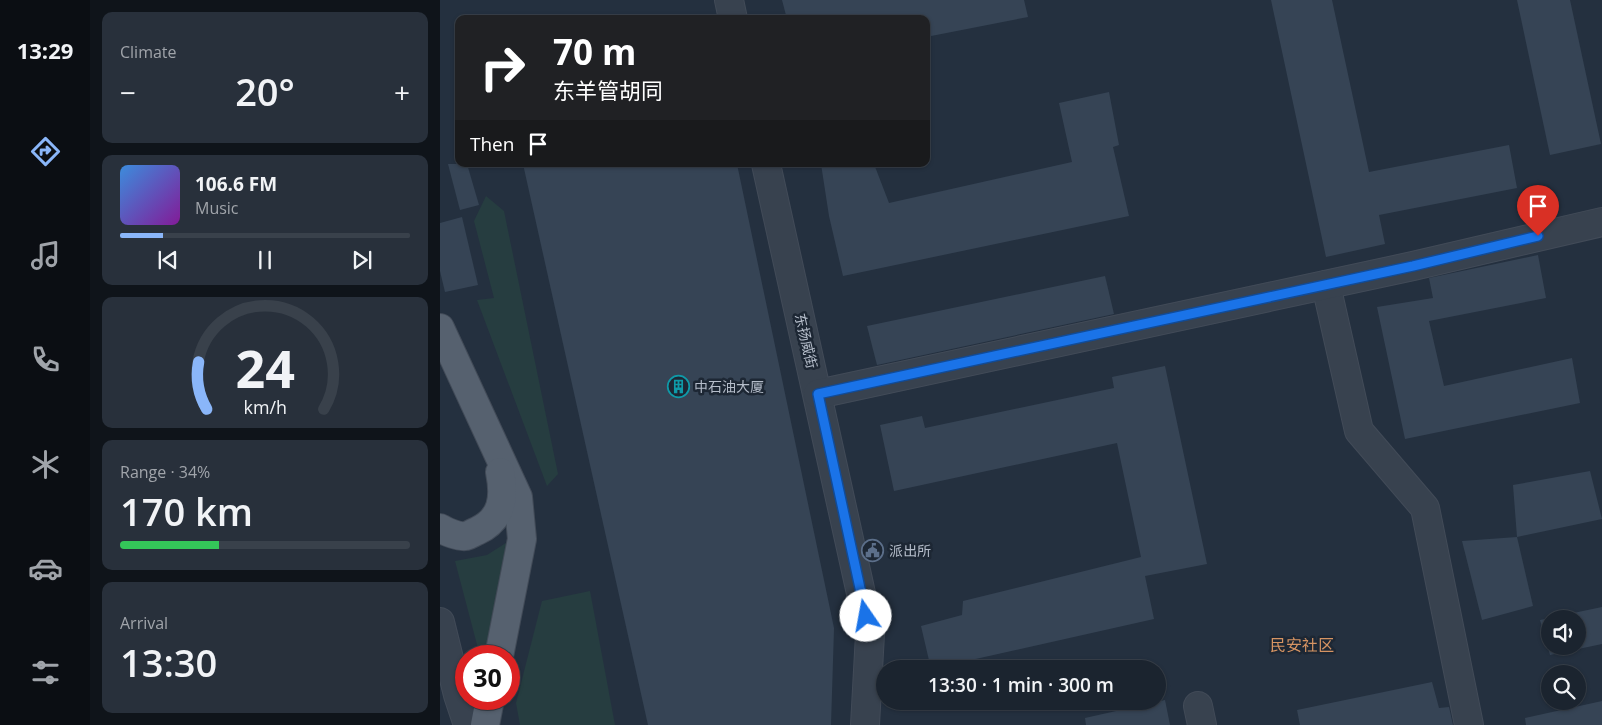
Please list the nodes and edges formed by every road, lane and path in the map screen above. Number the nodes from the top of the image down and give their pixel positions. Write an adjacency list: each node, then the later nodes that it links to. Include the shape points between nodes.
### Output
1 (729, 0): 2 (street)
2 (732, 15)
3 (767, 167): 7 (street, 东扬威街)
4 (1602, 222): 5 (street)
5 (1326, 285): 7 (street); 16 (street, via 1359,431 1425,508)
6 (440, 328): 8 (main road)
7 (818, 394): 15 (street, 东扬威街, via 870,634)
8 (494, 443): 9 (main road, via 504,489 499,511 488,526 465,536); 11 (main road, via 518,497 522,539)
9 (440, 528)
10 (440, 622): 13 (street)
11 (501, 645)
12 (488, 710): 14 (main road)
13 (468, 725)
14 (485, 725)
15 (865, 725)
16 (1469, 725)

